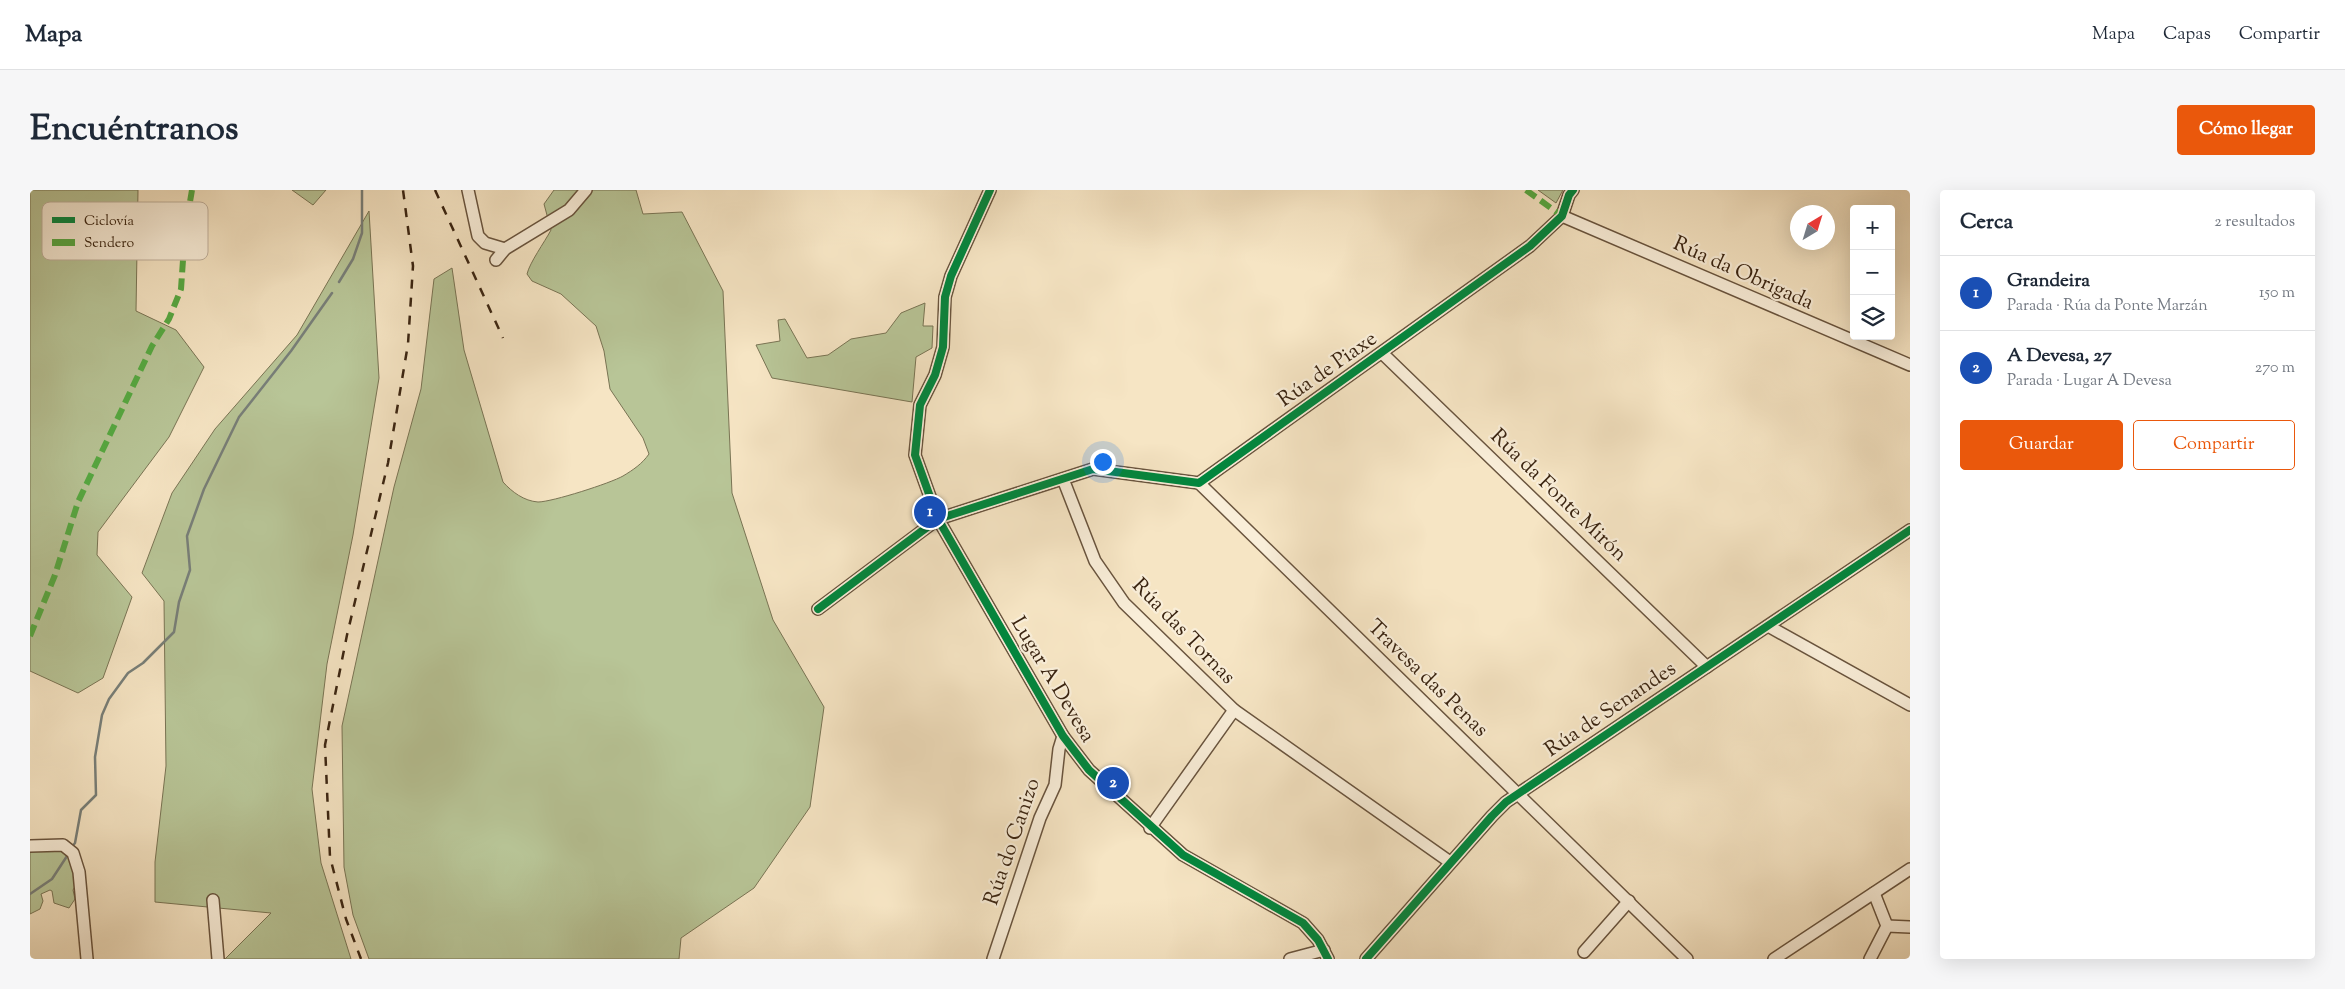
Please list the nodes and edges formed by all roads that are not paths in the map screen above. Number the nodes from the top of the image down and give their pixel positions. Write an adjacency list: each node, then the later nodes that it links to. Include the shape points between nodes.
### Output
1 (468, 190): 6 (street, via 478,236 485,243)
2 (586, 190): 6 (street, via 569,210)
3 (990, 190): 12 (street, Lugar A Devesa, via 944,297 943,347 935,375 920,405 915,456)
4 (1573, 190): 5 (street, Rúa de Piaxe)
5 (1562, 216): 8 (street, Rúa de Piaxe, via 1530,246); 9 (street, Rúa da Obrigada)
6 (505, 249): 7 (street)
7 (496, 260)
8 (1382, 354): 11 (street, Rúa de Piaxe); 16 (street, Rúa da Fonte Mirón)
9 (1910, 365)
10 (1063, 479): 11 (street, via 1093,469); 12 (street); 18 (street, Rúa das Tornas, via 1095,561 1124,603)
11 (1199, 483): 20 (street, Travesa das Penas)
12 (938, 519): 14 (street); 19 (street, Lugar A Devesa)
13 (1910, 530): 15 (street, Rúa de Senandes)
14 (818, 609)
15 (1768, 626): 16 (street, Rúa de Senandes); 17 (street)
16 (1707, 667): 20 (street, Rúa de Senandes)
17 (1910, 705)
18 (1234, 710): 21 (street, Rúa das Tornas); 23 (street, Rúa das Tornas)
19 (1063, 736): 21 (street, Lugar A Devesa, via 1089,770); 34 (street, Rúa do Canizo, via 1055,785 1040,818)
20 (1518, 793): 23 (street, Rúa de Senandes); 27 (street, Travesa das Penas)
21 (1150, 828): 31 (street, Lugar A Devesa, via 1191,861 1296,919 1314,934)
22 (30, 846): 32 (street, via 63,845 69,850 78,872)
23 (1450, 862): 36 (street, Rúa de Senandes)
24 (1910, 869): 25 (street)
25 (1874, 893): 28 (street); 38 (street)
26 (213, 900): 33 (street)
27 (1629, 901): 30 (street); 37 (street, Travesa das Penas)
28 (1887, 926): 29 (street); 39 (street)
29 (1910, 927)
30 (1584, 952)
31 (1326, 955): 35 (street)
32 (87, 959)
33 (218, 959)
34 (993, 959)
35 (1290, 959)
36 (1366, 959)
37 (1687, 959)
38 (1774, 959)
39 (1870, 959)

